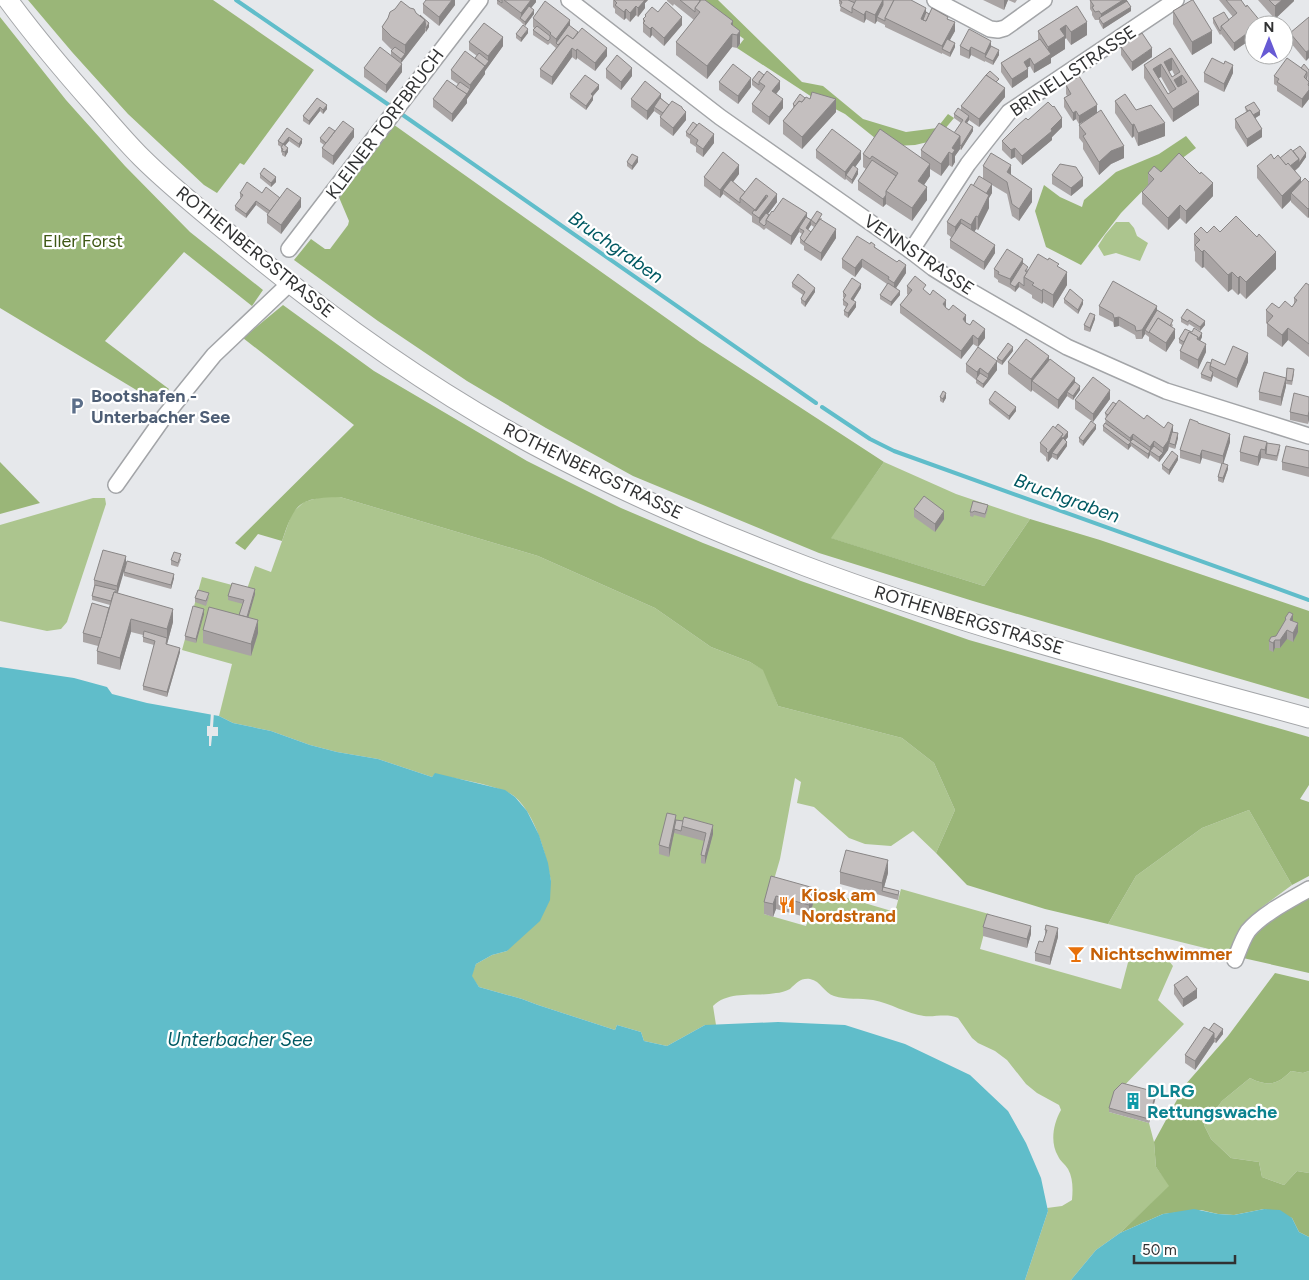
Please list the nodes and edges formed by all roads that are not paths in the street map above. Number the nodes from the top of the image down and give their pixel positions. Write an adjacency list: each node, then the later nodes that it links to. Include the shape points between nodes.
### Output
1 (8, 0): 9 (main road, ROTHENBERGSTRASSE, via 40,43 142,158)
2 (480, 0): 7 (street, KLEINER TORFBRUCH)
3 (570, 0): 8 (street, VENNSTRASSE, via 720,117)
4 (935, 0): 5 (street, via 990,29 998,30)
5 (1044, 0)
6 (1176, 0): 8 (street, BRINELLSTRASSE, via 1009,112 968,164)
7 (289, 249)
8 (912, 251): 10 (street, VENNSTRASSE, via 933,268 1067,346 1166,391)
9 (290, 283): 11 (street, via 214,355); 12 (main road, ROTHENBERGSTRASSE, via 369,342 450,396 542,449 628,492 711,528 807,567 978,625)
10 (1309, 436)
11 (116, 484)
12 (1309, 718)
13 (1309, 889): 14 (street, via 1273,910 1249,930)
14 (1235, 960)

